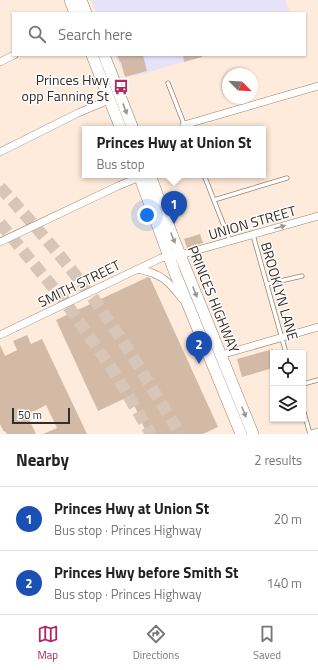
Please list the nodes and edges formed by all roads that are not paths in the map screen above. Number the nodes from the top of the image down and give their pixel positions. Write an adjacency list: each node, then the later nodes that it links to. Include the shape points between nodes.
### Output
1 (70, 0): 3 (highway)
2 (81, 0): 4 (highway)
3 (75, 12)
4 (86, 12)
5 (12, 56): 8 (street)
6 (92, 56): 11 (highway)
7 (104, 56): 13 (highway, one-way to 13)
8 (0, 62)
9 (168, 83): 14 (lane)
10 (318, 86): 15 (street)
11 (111, 99): 12 (highway); 16 (street)
12 (120, 126)
13 (132, 126)
14 (185, 126)
15 (188, 126)
16 (0, 152)
17 (138, 178): 25 (street)
18 (144, 178): 26 (highway, PRINCES HIGHWAY)
19 (205, 178): 21 (lane)
20 (287, 178): 21 (lane)
21 (214, 200): 24 (lane)
22 (318, 216): 23 (street, UNION STREET, one-way to 22)
23 (253, 235): 24 (street, UNION STREET); 29 (lane, BROOKLYN LANE)
24 (230, 241): 26 (street, UNION STREET)
25 (0, 242)
26 (175, 256): 27 (street, SMITH STREET, via 159,259); 30 (highway, PRINCES HIGHWAY); 35 (highway, PRINCES HIGHWAY, one-way to 35)
27 (138, 269): 30 (street, via 155,273 166,280); 32 (street, SMITH STREET)
28 (302, 276): 29 (lane)
29 (267, 284): 33 (lane, BROOKLYN LANE)
30 (191, 310): 40 (highway, PRINCES HIGHWAY)
31 (318, 327): 33 (street)
32 (0, 335)
33 (282, 337): 34 (lane, BROOKLYN LANE); 35 (street)
34 (285, 350)
35 (221, 355): 41 (highway, PRINCES HIGHWAY, one-way to 41)
36 (318, 380): 37 (lane)
37 (306, 383)
38 (306, 418): 42 (lane)
39 (318, 432): 42 (street)
40 (241, 434)
41 (252, 434)
42 (311, 434)

